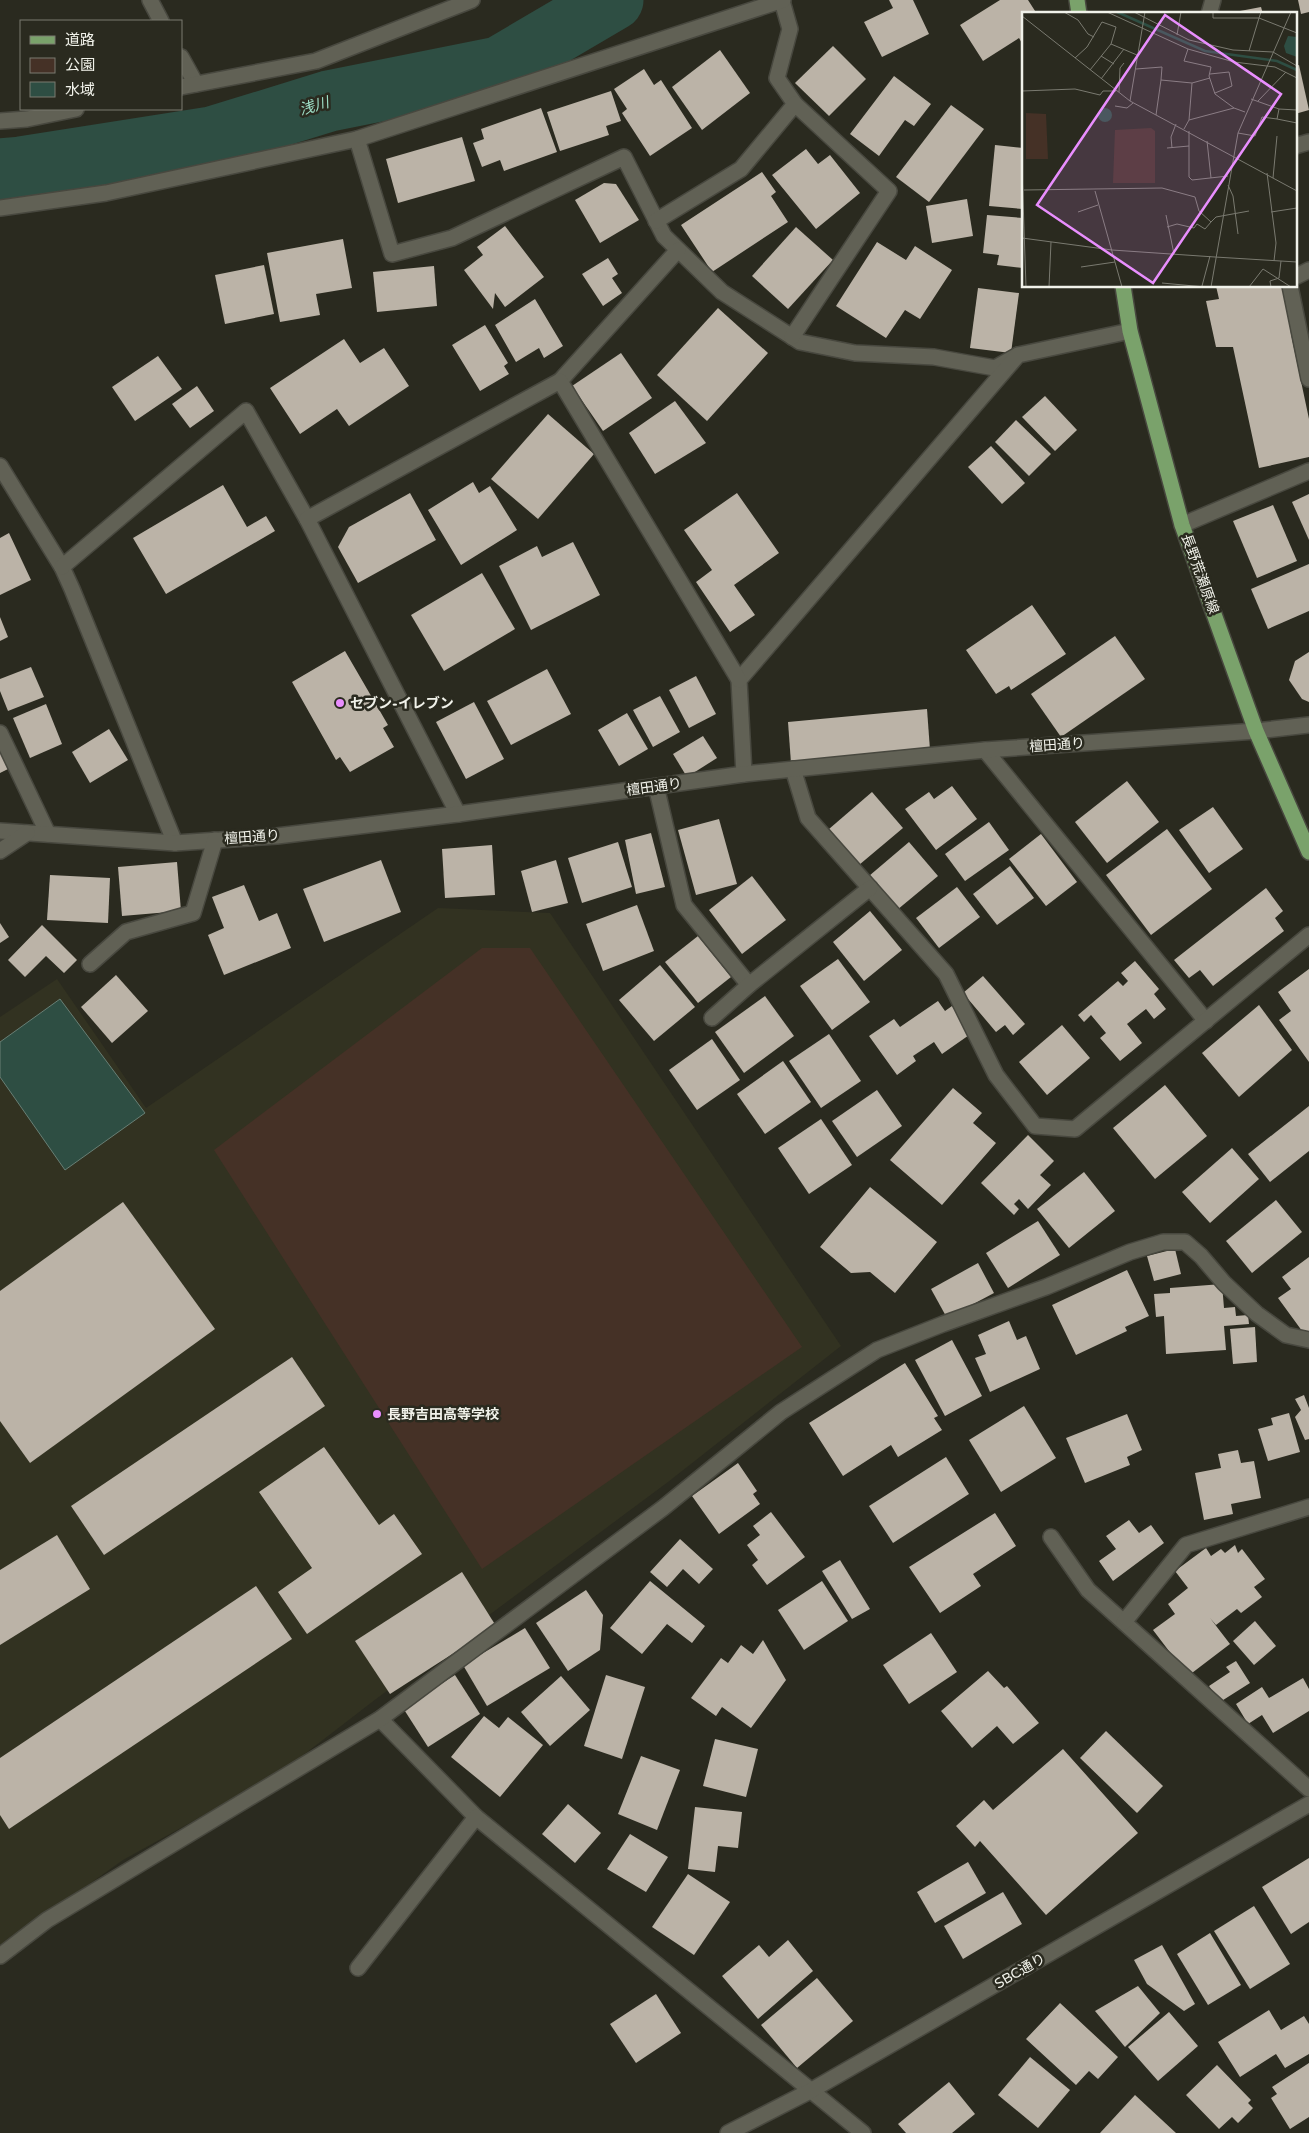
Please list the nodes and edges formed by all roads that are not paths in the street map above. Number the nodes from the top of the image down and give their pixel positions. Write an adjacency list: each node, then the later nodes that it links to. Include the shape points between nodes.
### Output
1 (150, 0): 4 (street)
2 (472, 0): 6 (street, via 316,62)
3 (783, 0): 7 (street, via 790,29 777,78); 10 (street)
4 (160, 20)
5 (182, 60): 6 (street)
6 (189, 85)
7 (795, 104): 14 (street, via 741,169); 21 (street, via 889,191)
8 (71, 110): 9 (street)
9 (0, 121)
10 (358, 139): 13 (street, via 106,192); 14 (street, via 392,254 452,238 624,157)
11 (1309, 142): 12 (street)
12 (1296, 146)
13 (0, 208)
14 (656, 221): 15 (street, via 664,236)
15 (678, 250): 21 (street, via 722,292); 24 (street)
16 (1309, 270): 17 (street)
17 (1296, 276)
18 (1123, 288): 20 (main road, 長野荒瀬原線)
19 (1290, 288): 23 (street)
20 (1130, 331): 22 (street); 28 (main road, 長野荒瀬原線)
21 (792, 337): 22 (street, via 800,342 855,353 934,357 995,368)
22 (1018, 355): 30 (street)
23 (1309, 378)
24 (560, 381): 27 (street); 30 (street)
25 (0, 466): 29 (street)
26 (1309, 471): 28 (street)
27 (307, 519): 29 (street, via 246,411); 38 (street)
28 (1182, 525): 32 (main road, 長野荒瀬原線)
29 (62, 567): 43 (street)
30 (739, 680): 36 (street)
31 (1309, 725): 32 (street, 檀田通り)
32 (1256, 731): 34 (street, 檀田通り); 45 (main road, 長野荒瀬原線)
33 (0, 733): 41 (street)
34 (985, 750): 35 (street, 檀田通り); 51 (street)
35 (793, 769): 36 (street, 檀田通り); 46 (street, via 808,818)
36 (744, 774): 37 (street, 檀田通り)
37 (656, 786): 38 (street, 檀田通り); 49 (street, via 684,904)
38 (458, 814): 42 (street, 檀田通り, via 277,836)
39 (0, 832): 40 (street, 檀田通り)
40 (27, 833): 41 (street, 檀田通り); 44 (street)
41 (48, 834): 43 (street, 檀田通り)
42 (215, 840): 43 (street, 檀田通り); 48 (street, via 193,914 126,932)
43 (175, 843)
44 (0, 851)
45 (1309, 852)
46 (870, 888): 49 (street); 51 (street, via 946,974 996,1075 1036,1126 1075,1129)
47 (1309, 935): 51 (street)
48 (90, 964)
49 (749, 985): 50 (street)
50 (712, 1018)
51 (1206, 1021)
52 (1309, 1340): 56 (street, via 1286,1335 1257,1314 1185,1242 1163,1242 877,1350 781,1412 663,1508)
53 (1309, 1507): 55 (street, via 1186,1545)
54 (1051, 1537): 55 (street, via 1088,1590)
55 (1124, 1622): 57 (street)
56 (380, 1719): 59 (street); 60 (street, via 47,1920)
57 (1309, 1789)
58 (1309, 1804): 62 (street, SBC通り)
59 (476, 1817): 61 (street); 62 (street)
60 (0, 1956)
61 (358, 1968)
62 (812, 2090): 63 (street, SBC通り); 64 (street)
63 (728, 2133)
64 (863, 2133)

